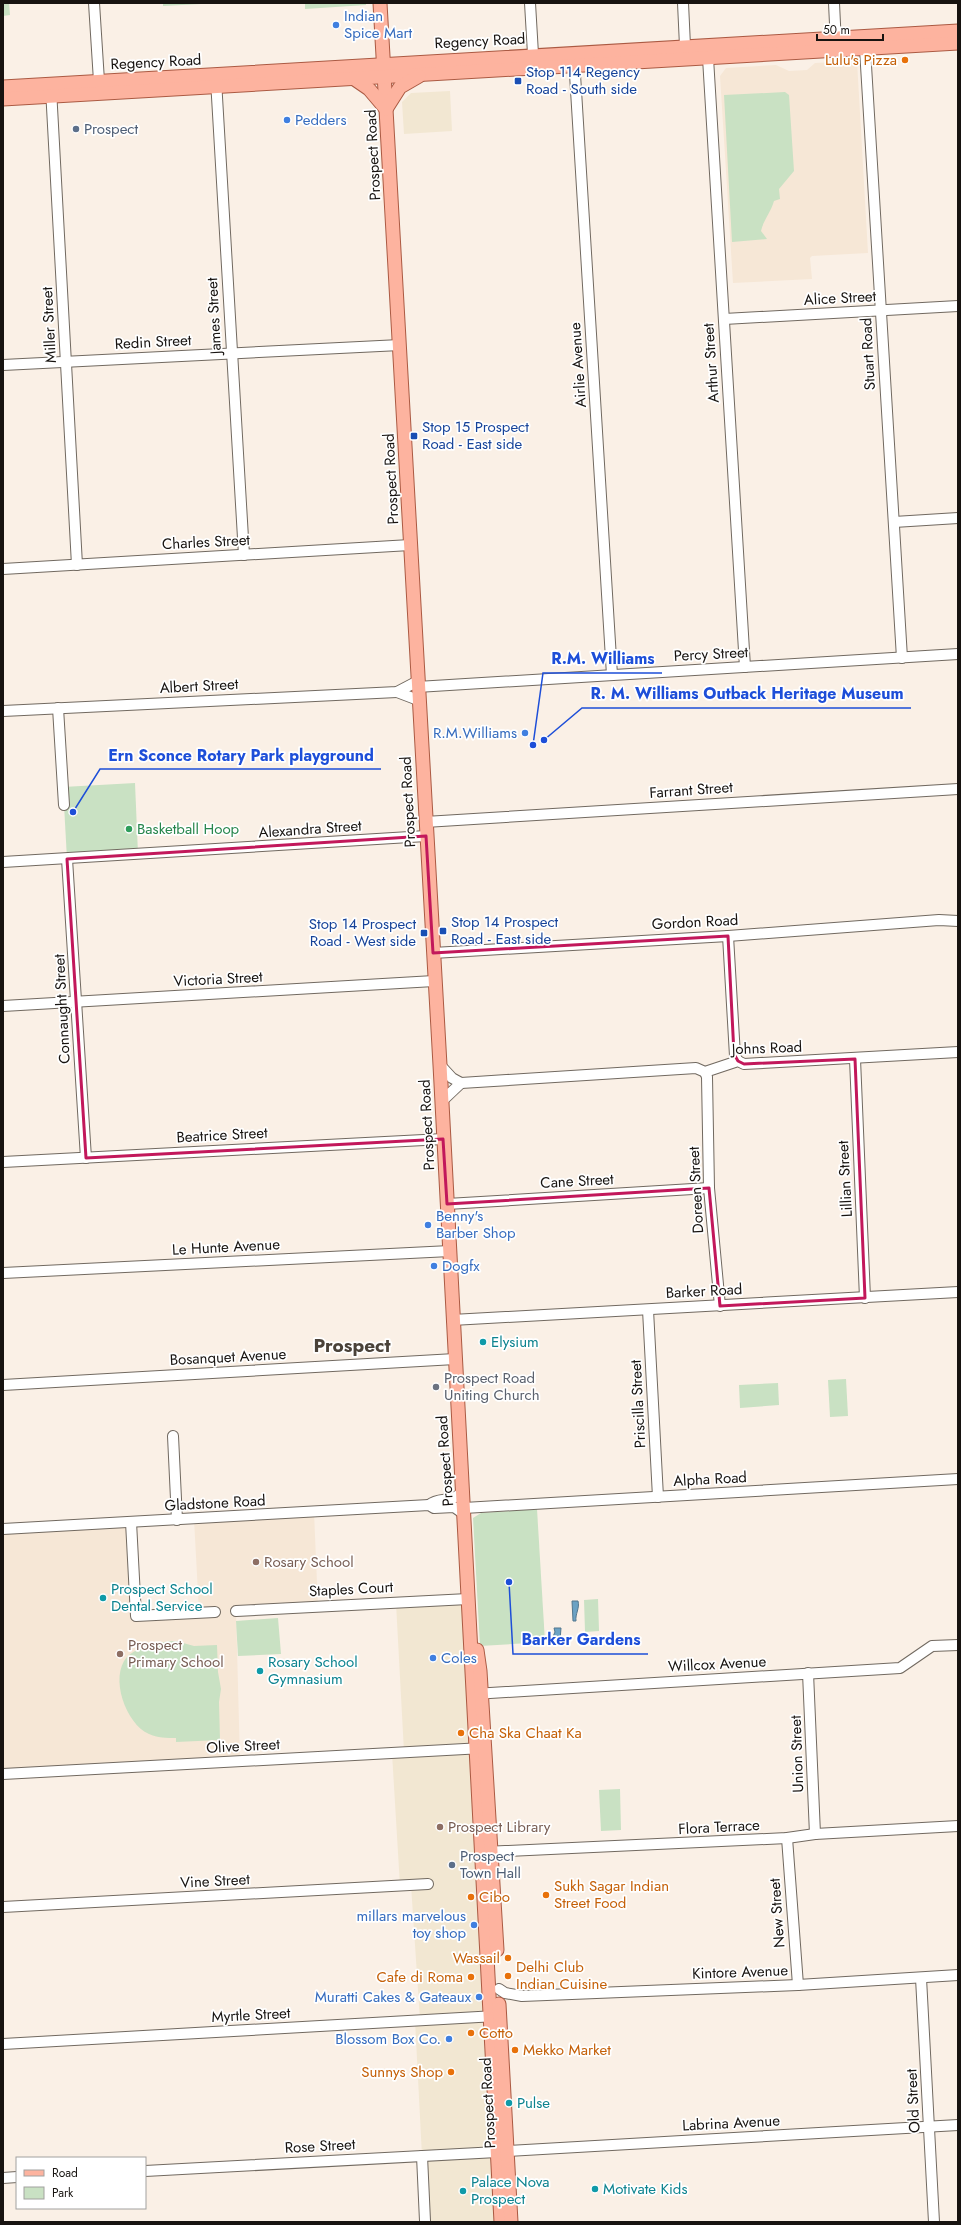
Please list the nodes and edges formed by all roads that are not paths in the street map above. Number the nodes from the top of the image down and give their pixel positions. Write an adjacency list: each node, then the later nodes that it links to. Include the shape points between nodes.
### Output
1 (94, 3): 20 (street)
2 (380, 3): 15 (main road, Prospect Road)
3 (530, 3): 12 (street)
4 (683, 3): 9 (street)
5 (834, 3): 8 (street)
6 (958, 31): 8 (main road, Regency Road)
7 (958, 43): 11 (main road, Regency Road)
8 (836, 45): 9 (main road, Regency Road); 11 (main road, Regency Road); 14 (main road, Regency Road)
9 (685, 46): 10 (main road, Regency Road)
10 (662, 47): 13 (main road, Regency Road); 14 (main road, via 676,52 698,53)
11 (865, 49): 26 (street, Stuart Road)
12 (534, 54): 13 (main road, Regency Road); 15 (main road, Regency Road)
13 (574, 58): 14 (main road, Regency Road); 16 (main road, Regency Road); 41 (street, Airlie Avenue)
14 (708, 58): 27 (street, Arthur Street)
15 (384, 63): 17 (main road, Prospect Road); 19 (main road, Regency Road)
16 (422, 74): 17 (main road, Regency Road); 24 (main road, via 400,87)
17 (384, 76): 18 (main road, Regency Road); 24 (main road, Prospect Road)
18 (353, 78): 19 (main road, Regency Road); 24 (main road, via 369,89)
19 (216, 80): 20 (main road, Regency Road); 22 (main road, Regency Road); 29 (street, James Street)
20 (99, 81): 22 (main road, Regency Road)
21 (3, 87): 22 (main road, Regency Road)
22 (51, 90): 23 (main road, Regency Road); 30 (street, Miller Street)
23 (3, 99)
24 (386, 109): 28 (main road, Prospect Road)
25 (958, 306): 26 (street, Alice Street)
26 (881, 310): 27 (street, Alice Street); 33 (street, Stuart Road)
27 (724, 319): 40 (street, Arthur Street)
28 (400, 346): 29 (street, Redin Street); 34 (main road, Prospect Road)
29 (231, 352): 30 (street, Redin Street); 35 (street, James Street)
30 (66, 362): 31 (street, Redin Street); 36 (street, Miller Street)
31 (3, 365)
32 (958, 518): 33 (street)
33 (894, 522): 39 (street, Stuart Road)
34 (410, 545): 35 (street, Charles Street); 42 (main road, Prospect Road)
35 (244, 555): 36 (street, Charles Street)
36 (77, 565): 37 (street, Charles Street)
37 (3, 569)
38 (958, 654): 39 (street, Percy Street)
39 (902, 658): 40 (street, Percy Street)
40 (745, 667): 41 (street, Percy Street)
41 (612, 675): 42 (street, Percy Street)
42 (418, 684): 43 (street, Albert Street); 44 (main road, Prospect Road)
43 (396, 692): 44 (street, Albert Street); 45 (street, Albert Street)
44 (418, 700): 49 (main road, Prospect Road)
45 (58, 708): 46 (street, Albert Street); 48 (street)
46 (3, 711)
47 (958, 789): 49 (street, Farrant Street)
48 (64, 805)
49 (425, 822): 50 (main road, Prospect Road)
50 (426, 836): 51 (street, Alexandra Street); 55 (main road, Prospect Road)
51 (68, 859): 52 (street, Alexandra Street); 57 (street, Connaught Street)
52 (3, 862)
53 (958, 921): 54 (street, Gordon Road)
54 (728, 936): 55 (street, Gordon Road); 61 (street, via 734,1054)
55 (433, 953): 56 (main road, Prospect Road)
56 (434, 981): 57 (street, Victoria Street); 62 (main road, Prospect Road)
57 (77, 1002): 58 (street, Victoria Street); 67 (street, Connaught Street)
58 (3, 1006)
59 (958, 1052): 60 (street, Johns Road)
60 (855, 1059): 61 (street, Johns Road, via 744,1064); 74 (street, Lillian Street)
61 (738, 1062): 63 (street, Johns Road)
62 (440, 1065): 64 (street, via 452,1078); 65 (main road, Prospect Road)
63 (705, 1072): 64 (street, Johns Road, via 696,1068); 69 (street, Doreen Street)
64 (461, 1083): 65 (street)
65 (442, 1101): 66 (main road, Prospect Road)
66 (443, 1139): 67 (street, Beatrice Street); 70 (main road, Prospect Road)
67 (86, 1158): 68 (street, Beatrice Street)
68 (3, 1162)
69 (709, 1188): 70 (street, Cane Street); 75 (street, Doreen Street)
70 (447, 1204): 71 (main road, Prospect Road)
71 (450, 1251): 72 (street, Le Hunte Avenue); 77 (main road, Prospect Road)
72 (3, 1273)
73 (958, 1292): 74 (street, Barker Road)
74 (865, 1298): 75 (street, Barker Road)
75 (720, 1306): 76 (street, Barker Road)
76 (648, 1310): 77 (street, Barker Road); 83 (street, Priscilla Street)
77 (452, 1320): 78 (main road, Prospect Road)
78 (455, 1359): 79 (street, Bosanquet Avenue); 82 (main road, Prospect Road)
79 (3, 1385)
80 (173, 1436): 86 (street)
81 (958, 1479): 83 (street, Alpha Road)
82 (462, 1492): 84 (street, Gladstone Road, via 455,1499 433,1502); 85 (main road, Prospect Road)
83 (658, 1497): 85 (street, Alpha Road)
84 (429, 1506): 85 (street, Gladstone Road, via 454,1507); 86 (street, Gladstone Road)
85 (464, 1511): 89 (main road, Prospect Road)
86 (177, 1520): 87 (street, Gladstone Road)
87 (131, 1522): 88 (street, Gladstone Road); 91 (street, via 136,1616)
88 (3, 1529)
89 (468, 1599): 90 (street, Staples Court); 94 (main road, Prospect Road, via 475,1635)
90 (236, 1611)
91 (215, 1612)
92 (958, 1644): 93 (street, Willcox Avenue, via 932,1646 900,1668)
93 (808, 1673): 94 (street, Willcox Avenue); 98 (street, Union Street)
94 (477, 1693): 95 (main road, Prospect Road)
95 (480, 1748): 96 (street, Olive Street); 100 (main road, Prospect Road)
96 (3, 1774)
97 (958, 1826): 98 (street, Flora Terrace)
98 (815, 1834): 99 (street, Flora Terrace)
99 (787, 1838): 100 (street, Flora Terrace); 105 (street, New Street)
100 (486, 1852): 106 (main road, Prospect Road); 108 (main road, Prospect Road)
101 (428, 1884): 102 (street, Vine Street)
102 (3, 1908)
103 (958, 1975): 104 (street, Kintore Avenue)
104 (921, 1978): 105 (street, Kintore Avenue); 111 (street, Old Street)
105 (798, 1985): 107 (street, Kintore Avenue)
106 (499, 1989): 107 (street, Kintore Avenue, via 505,1993); 108 (main road, Prospect Road)
107 (522, 1996): 108 (street, Kintore Avenue)
108 (497, 2012): 109 (street, Myrtle Street); 112 (main road, Prospect Road)
109 (3, 2044)
110 (958, 2125): 111 (street, Labrina Avenue)
111 (929, 2126): 112 (street, Labrina Avenue); 120 (street, Old Street)
112 (502, 2152): 113 (street, Rose Street); 118 (main road, Prospect Road); 119 (main road, Prospect Road)
113 (422, 2156): 114 (street, Rose Street); 117 (street)
114 (146, 2171)
115 (3, 2178): 116 (street)
116 (16, 2178)
117 (425, 2221)
118 (501, 2222)
119 (511, 2222)
120 (934, 2222)

